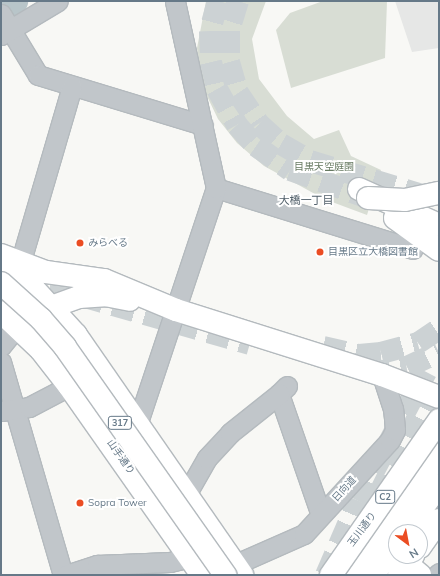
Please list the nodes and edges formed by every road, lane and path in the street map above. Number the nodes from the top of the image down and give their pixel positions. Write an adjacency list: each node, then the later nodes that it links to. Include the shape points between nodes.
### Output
1 (58, 1): 3 (street)
2 (176, 1): 5 (street)
3 (5, 26): 4 (street, via 38,75)
4 (72, 86): 5 (street); 13 (street)
5 (202, 126): 6 (street)
6 (216, 188): 11 (street); 18 (street)
7 (439, 193): 8 (main road, bridge, via 405,200)
8 (364, 198): 9 (main road, bridge); 10 (main road, bridge); 12 (main road, via 404,223)
9 (439, 205)
10 (439, 225)
11 (413, 249)
12 (439, 250)
13 (7, 260): 14 (main road); 16 (main road)
14 (63, 274): 16 (main road, via 43,281); 18 (main road, via 104,280)
15 (1, 283): 41 (main road, 317, bridge, via 32,310 65,347)
16 (34, 288): 17 (main road); 20 (main road)
17 (51, 305): 18 (main road, via 79,297 105,295); 20 (main road); 28 (main road)
18 (176, 310): 23 (main road); 28 (street)
19 (1, 312): 20 (main road, 山手通り / 317)
20 (17, 326): 21 (street); 24 (main road, 山手通り / 317)
21 (1, 346)
22 (1, 362): 26 (street)
23 (382, 375): 25 (main road); 34 (street, 日向道, via 395,430 390,440)
24 (70, 386): 26 (street, via 51,398); 40 (main road, 山手通り / 317)
25 (439, 397)
26 (8, 411): 42 (street)
27 (439, 420): 46 (main road, C2, bridge)
28 (138, 422): 32 (main road)
29 (439, 426): 45 (main road, 玉川通り)
30 (439, 454): 47 (main road)
31 (439, 485): 36 (main road)
32 (187, 493): 34 (street, via 207,458 230,433 283,390); 41 (main road)
33 (439, 511): 37 (main road)
34 (321, 515): 41 (street, 日向道, via 304,534)
35 (439, 520): 38 (main road)
36 (411, 524)
37 (428, 525)
38 (428, 536)
39 (388, 555): 48 (main road)
40 (190, 557): 43 (street, via 162,563 97,565); 44 (main road, 山手通り / 317)
41 (232, 572)
42 (63, 575)
43 (66, 575)
44 (202, 575)
45 (328, 575)
46 (331, 575)
47 (352, 575)
48 (373, 575)

